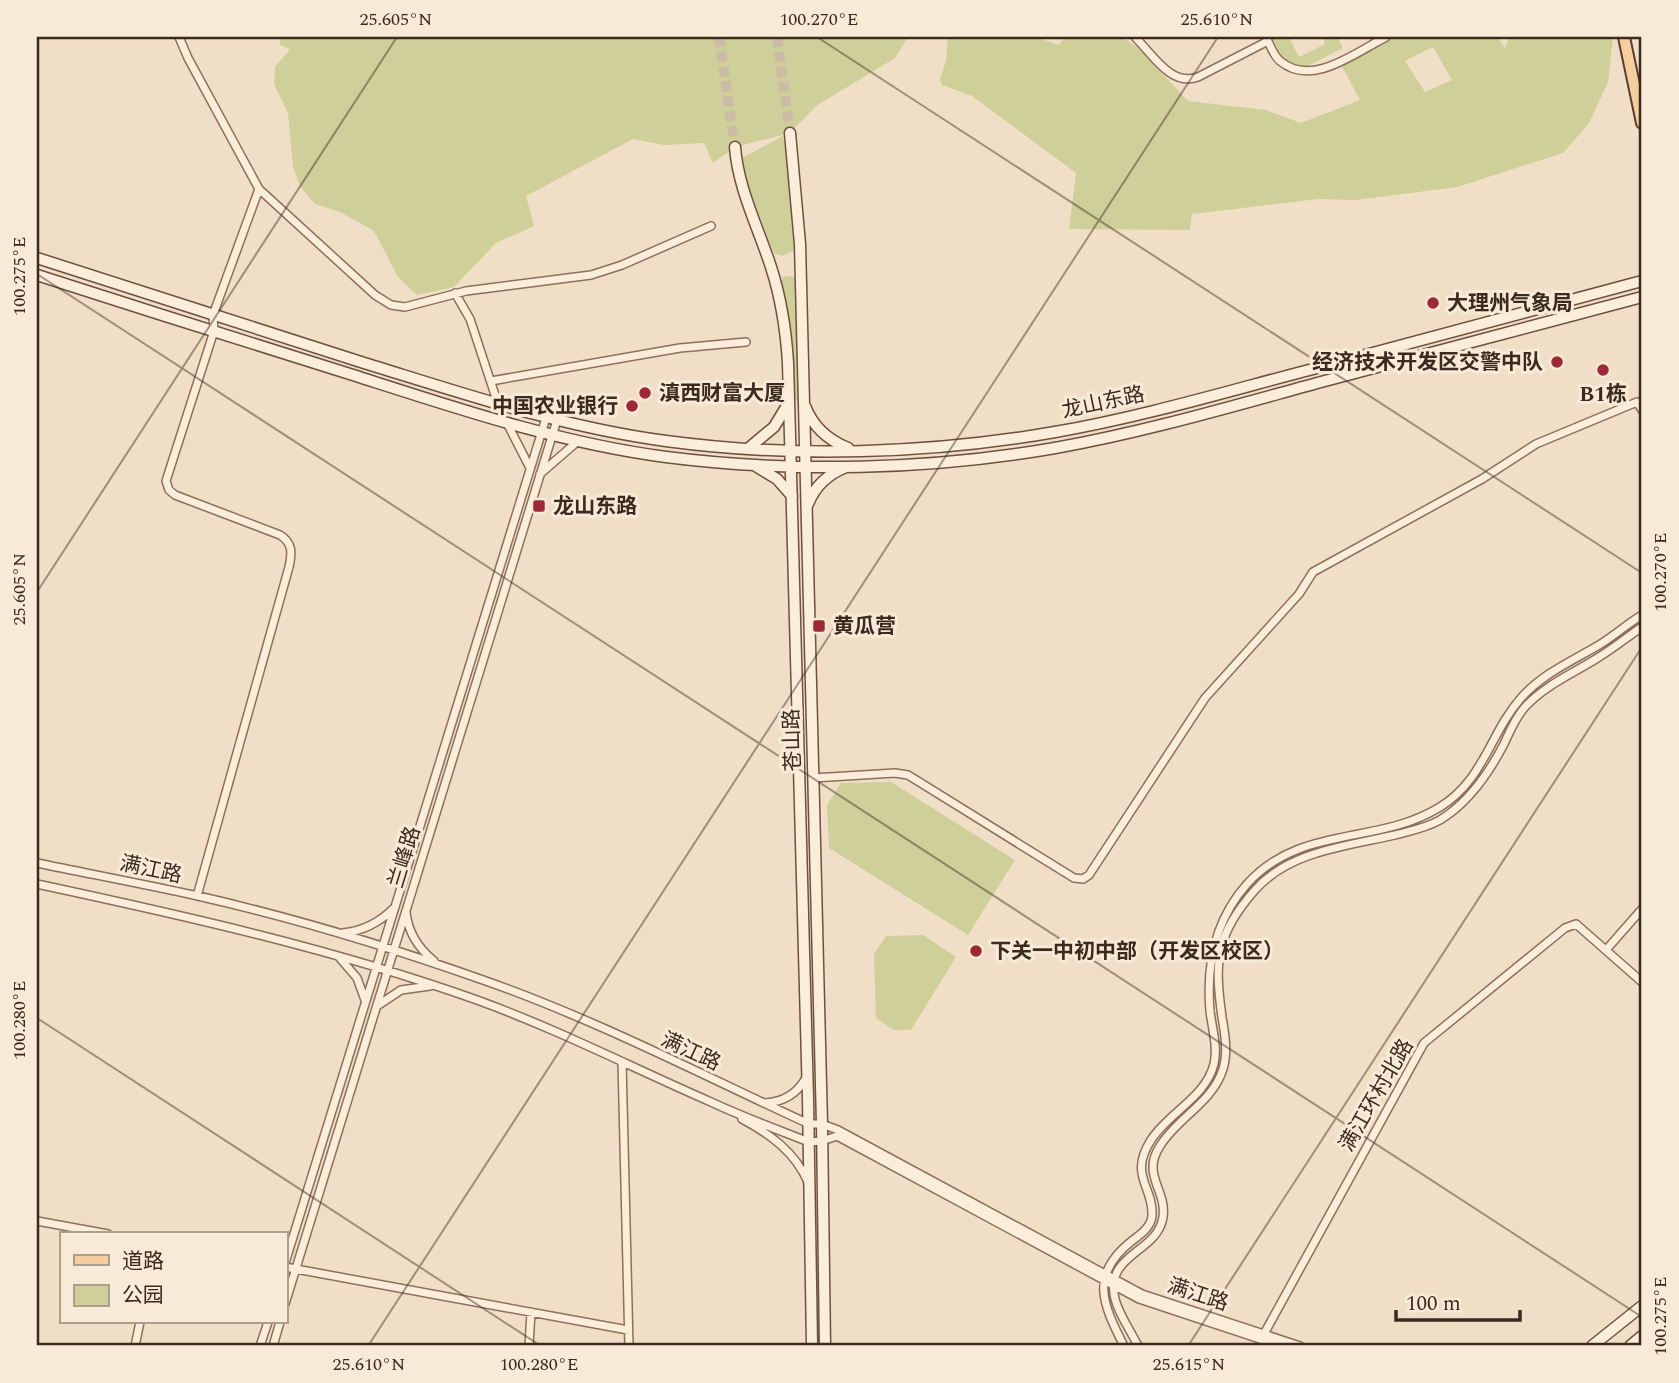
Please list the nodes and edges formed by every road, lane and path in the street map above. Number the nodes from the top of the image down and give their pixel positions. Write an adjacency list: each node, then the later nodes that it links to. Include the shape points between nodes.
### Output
1 (179, 37): 9 (street)
2 (1135, 37): 5 (street, via 1173,76 1186,80 1198,78)
3 (1385, 37): 5 (street, via 1311,72 1281,61)
4 (1624, 37): 6 (main road)
5 (1267, 39)
6 (1642, 123)
7 (790, 132): 21 (main road, 苍山路, via 800,244)
8 (735, 147): 20 (main road, 苍山路, via 780,302)
9 (259, 189): 14 (street, via 387,303 409,306); 16 (street)
10 (711, 226): 14 (street, via 599,274)
11 (37, 258): 16 (main road, 龙山东路)
12 (37, 275): 17 (main road, 龙山东路)
13 (1642, 281): 33 (main road, 龙山东路, via 1094,425 955,446)
14 (455, 293): 19 (street, via 470,319)
15 (1642, 297): 37 (main road, 龙山东路, via 1107,438 957,462)
16 (214, 314): 17 (street); 22 (main road, 龙山东路)
17 (214, 331): 26 (main road, 龙山东路); 49 (street, via 167,488 186,500 280,535 290,545 291,554)
18 (746, 342): 19 (street, via 680,348)
19 (491, 381): 22 (street)
20 (789, 401): 30 (main road, via 774,427); 31 (main road, 苍山路)
21 (804, 403): 32 (main road, 苍山路); 33 (main road, via 822,433)
22 (498, 404): 24 (main road, 龙山东路)
23 (1642, 410): 44 (street, via 1637,402 1536,444 1313,572 1299,594 1205,698 1083,879 1074,878 908,775)
24 (546, 418): 25 (main road, 龙山东路); 27 (street, 兰峰路)
25 (557, 420): 28 (street, 兰峰路); 30 (main road, 龙山东路, via 647,438)
26 (507, 423): 27 (main road, 龙山东路); 38 (street)
27 (541, 432): 28 (main road, 龙山东路); 38 (street, 兰峰路)
28 (552, 435): 29 (main road, 龙山东路); 39 (street, 兰峰路)
29 (578, 441): 34 (main road, 龙山东路, via 669,457); 39 (street)
30 (748, 448): 31 (main road, 龙山东路)
31 (790, 450): 32 (main road, 龙山东路); 35 (main road, 苍山路)
32 (805, 450): 33 (main road, 龙山东路); 36 (main road, 苍山路)
33 (855, 450)
34 (750, 464): 35 (main road, 龙山东路); 40 (main road, via 771,474)
35 (791, 465): 36 (main road, 龙山东路); 40 (main road, 苍山路)
36 (805, 465): 37 (main road, 龙山东路); 41 (main road, 苍山路)
37 (850, 466): 41 (main road, via 821,483)
38 (530, 468): 50 (street, 兰峰路)
39 (540, 474): 52 (street, 兰峰路)
40 (792, 496): 68 (main road, 苍山路)
41 (806, 515): 44 (main road, 苍山路)
42 (1642, 615): 45 (street, via 1531,687 1514,706 1471,778 1442,806 1403,823 1309,845)
43 (1642, 627): 47 (street, via 1533,699 1517,717 1480,781 1449,814 1422,828 1308,856)
44 (813, 778): 72 (main road, 苍山路)
45 (1273, 860): 47 (street); 66 (street, via 1241,891 1220,925 1210,970)
46 (37, 863): 49 (street, 满江路)
47 (1278, 869): 65 (street, via 1248,898 1224,939 1217,973)
48 (37, 884): 57 (street, 满江路)
49 (197, 896): 53 (street, 满江路)
50 (394, 907): 53 (street, via 368,927); 54 (street, 兰峰路)
51 (1642, 909): 56 (street)
52 (405, 911): 55 (street, 兰峰路); 59 (street, via 422,949)
53 (340, 934): 54 (street, 满江路)
54 (382, 947): 55 (street, 满江路); 58 (street, 兰峰路)
55 (393, 950): 59 (street, 满江路); 60 (street, 兰峰路)
56 (1606, 950): 61 (street); 90 (street, 满江环村北路, via 1576,924 1565,928 1424,1043)
57 (332, 953): 58 (street, 满江路); 63 (street, via 353,971)
58 (376, 967): 60 (street, 满江路); 63 (street, 兰峰路)
59 (450, 969): 69 (street, 满江路, via 537,1001)
60 (387, 970): 62 (street, 满江路); 64 (street, 兰峰路)
61 (1642, 982)
62 (442, 988): 64 (street, via 409,988); 67 (street, 满江路)
63 (366, 1002): 78 (street, 兰峰路)
64 (376, 1007): 80 (street, 兰峰路)
65 (1222, 1019): 66 (street); 82 (street, via 1226,1053 1221,1075 1154,1156 1153,1175 1163,1212 1160,1226 1148,1243 1125,1259)
66 (1212, 1020): 81 (street, via 1212,1071 1198,1092 1153,1137 1143,1159 1150,1223 1118,1252)
67 (622, 1062): 70 (street, 满江路); 89 (street)
68 (808, 1074): 69 (street, via 789,1096); 71 (main road, 苍山路)
69 (762, 1103): 71 (street, 满江路)
70 (713, 1104): 74 (street, 满江路); 75 (street, via 783,1146)
71 (809, 1124): 72 (street, 满江路); 74 (main road, 苍山路)
72 (821, 1124): 73 (main road, 苍山路); 81 (street, 满江路)
73 (822, 1141): 74 (street, 满江路); 81 (street, 满江路, via 837,1136); 100 (main road, 苍山路)
74 (809, 1142): 75 (main road, 苍山路)
75 (810, 1189): 99 (main road, 苍山路)
76 (37, 1221): 77 (street)
77 (97, 1232)
78 (287, 1259)
79 (287, 1266): 80 (street)
80 (296, 1269): 83 (street, 兰峰路); 85 (street)
81 (1104, 1276): 82 (street, 满江路); 93 (street, via 1105,1300)
82 (1115, 1282): 90 (street, 满江路); 91 (street, via 1116,1301); 102 (street, 满江路, via 1150,1304)
83 (287, 1298)
84 (1642, 1306): 104 (main road)
85 (531, 1312): 89 (street); 97 (street)
86 (140, 1324): 94 (street)
87 (267, 1324): 95 (street)
88 (279, 1324): 96 (street)
89 (628, 1330): 98 (street)
90 (1264, 1334): 103 (street, 满江路)
91 (1133, 1335): 93 (street); 101 (street)
92 (1642, 1336): 105 (main road)
93 (1123, 1344)
94 (135, 1346)
95 (260, 1346)
96 (273, 1346)
97 (529, 1346)
98 (628, 1346)
99 (812, 1346)
100 (824, 1346)
101 (1138, 1346)
102 (1282, 1346)
103 (1300, 1346)
104 (1592, 1346)
105 (1630, 1346)

